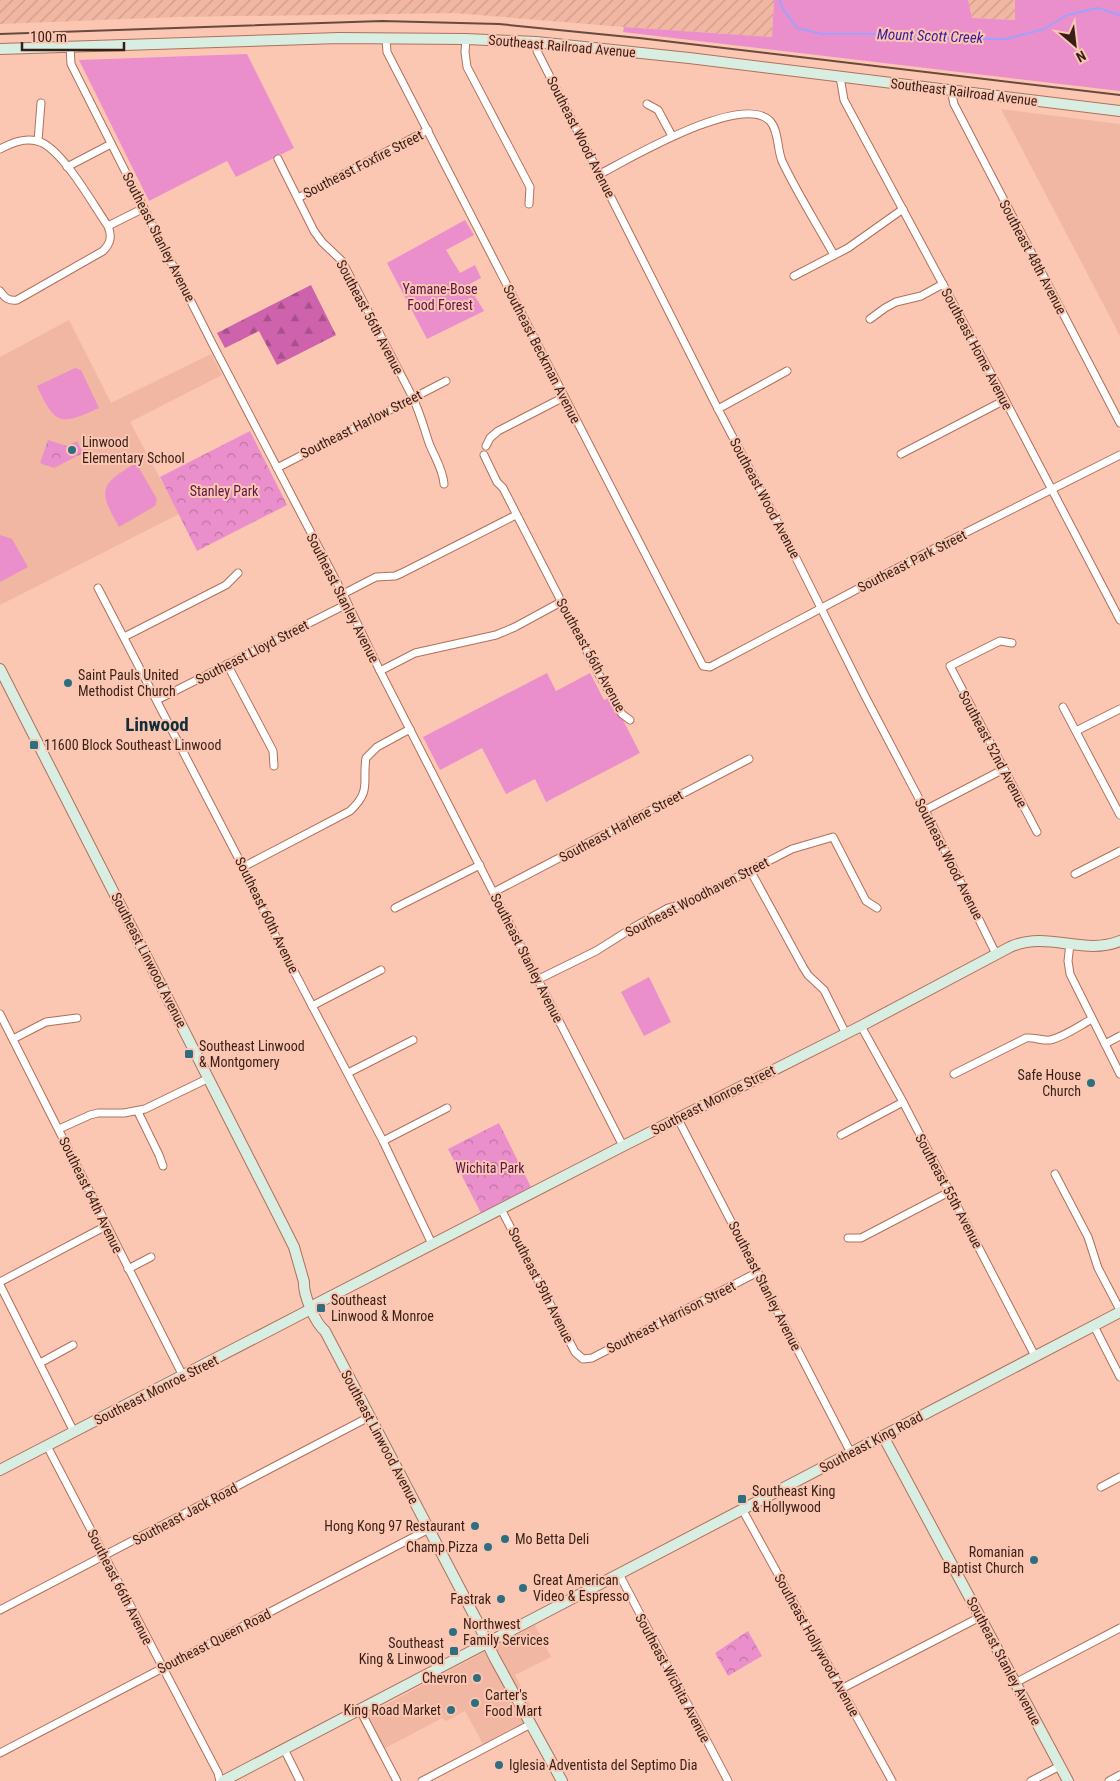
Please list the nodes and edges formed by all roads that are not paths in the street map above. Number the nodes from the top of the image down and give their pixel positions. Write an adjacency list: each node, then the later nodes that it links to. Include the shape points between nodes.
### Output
1 (386, 38): 2 (street, Southeast Railroad Avenue); 4 (street, Southeast Railroad Avenue); 11 (street, Southeast Beckman Avenue, via 387,52)
2 (466, 39): 3 (street, Southeast Railroad Avenue); 20 (street, via 467,67 530,187)
3 (536, 42): 6 (street, Southeast Railroad Avenue); 18 (street, Southeast Wood Avenue, via 537,51)
4 (70, 47): 5 (street, Southeast Railroad Avenue); 14 (street, Southeast Stanley Avenue, via 71,64)
5 (0, 50)
6 (840, 77): 7 (street, Southeast Railroad Avenue); 22 (street, Southeast Home Avenue, via 844,100)
7 (951, 90): 10 (street, Southeast Railroad Avenue); 35 (street, Southeast 48th Avenue, via 954,104)
8 (41, 103): 13 (street)
9 (647, 104): 12 (street, via 658,110)
10 (1120, 111)
11 (428, 130): 19 (street, Southeast Foxfire Street); 31 (street, Southeast Beckman Avenue)
12 (672, 136): 18 (street); 24 (street, via 733,116 761,116 769,121 782,160)
13 (38, 141): 15 (street, via 18,141); 17 (street, via 53,149)
14 (111, 144): 17 (street); 21 (street, Southeast Stanley Avenue)
15 (0, 149)
16 (278, 159): 19 (street, Southeast 56th Avenue)
17 (68, 167): 23 (street)
18 (600, 174): 34 (street, Southeast Wood Avenue)
19 (298, 198): 32 (street, Southeast 56th Avenue, via 317,236 342,261)
20 (529, 204)
21 (144, 208): 23 (street); 40 (street, Southeast Stanley Avenue)
22 (903, 209): 24 (street); 26 (street, Southeast Home Avenue)
23 (108, 226): 27 (street, via 110,239 103,251 17,300 5,298)
24 (834, 255): 25 (street)
25 (794, 276)
26 (942, 284): 28 (street, via 920,296 890,305); 33 (street, Southeast Home Avenue)
27 (0, 291)
28 (870, 319)
29 (787, 371): 34 (street)
30 (446, 381): 32 (street, Southeast Harlow Street)
31 (564, 397): 36 (street, via 498,431); 54 (street, Southeast Beckman Avenue, via 699,662)
32 (413, 398): 40 (street, Southeast Harlow Street); 41 (street, Southeast 56th Avenue)
33 (1005, 400): 37 (street); 42 (street, Southeast Home Avenue)
34 (718, 408): 49 (street, Southeast Wood Avenue)
35 (1120, 423)
36 (486, 446)
37 (901, 454)
38 (1120, 454): 42 (street, Southeast Park Street)
39 (484, 455): 43 (street, Southeast 56th Avenue)
40 (277, 468): 46 (street, Southeast Stanley Avenue)
41 (444, 484)
42 (1052, 490): 49 (street, Southeast Park Street); 50 (street, Southeast Home Avenue)
43 (516, 515): 46 (street, via 402,573 376,578); 47 (street, Southeast 56th Avenue)
44 (238, 573): 51 (street, via 226,585)
45 (98, 588): 51 (street, Southeast 60th Avenue)
46 (343, 594): 48 (street, Southeast Stanley Avenue)
47 (561, 602): 56 (street, via 496,635 415,653); 60 (street, Southeast 56th Avenue, via 621,712)
48 (347, 604): 53 (street, Southeast Lloyd Street); 56 (street, Southeast Stanley Avenue)
49 (821, 608): 54 (street, Southeast Park Street); 66 (street, Southeast Wood Avenue)
50 (1120, 620)
51 (124, 637): 57 (street, Southeast 60th Avenue)
52 (1012, 643): 65 (street, Southeast 52nd Avenue, via 1000,641 950,666)
53 (228, 664): 57 (street, Southeast Lloyd Street); 64 (street, via 273,752)
54 (705, 667)
55 (0, 669): 95 (street, Southeast Linwood Avenue)
56 (380, 671): 61 (street, Southeast Stanley Avenue)
57 (156, 700): 71 (street, Southeast 60th Avenue)
58 (1063, 707): 62 (street)
59 (1120, 708): 62 (street)
60 (630, 720)
61 (410, 729): 70 (street, Southeast Stanley Avenue); 71 (street, via 377,747 366,758 365,788 361,800 350,811)
62 (1076, 731): 67 (street)
63 (749, 759): 74 (street, Southeast Harlene Street)
64 (274, 766)
65 (1004, 769): 66 (street); 68 (street, Southeast 52nd Avenue)
66 (924, 810): 79 (street, Southeast Wood Avenue)
67 (1120, 815)
68 (1037, 832)
69 (1120, 850): 73 (street)
70 (480, 865): 74 (street, Southeast Stanley Avenue); 75 (street)
71 (243, 867): 82 (street, Southeast 60th Avenue)
72 (750, 870): 76 (street, Southeast Woodhaven Street, via 792,849 833,838 866,901); 81 (street, Southeast Woodhaven Street, via 689,902 668,908 596,951); 87 (street, via 803,967 824,990)
73 (1075, 874)
74 (494, 892): 81 (street, Southeast Stanley Avenue)
75 (395, 908)
76 (877, 908)
77 (1120, 941): 78 (street, Southeast Monroe Street, via 1097,946)
78 (1070, 944): 79 (street, Southeast Monroe Street, via 1030,941); 85 (street, via 1068,968)
79 (996, 954): 86 (street, Southeast Monroe Street)
80 (381, 970): 82 (street)
81 (539, 979): 103 (street, Southeast Stanley Avenue)
82 (312, 1006): 92 (street, Southeast 60th Avenue)
83 (0, 1014): 89 (street, Southeast 64th Avenue)
84 (77, 1018): 89 (street, via 46,1022)
85 (1092, 1019): 91 (street); 93 (street, via 1056,1038 1026,1038)
86 (861, 1026): 87 (street, Southeast Monroe Street); 96 (street, Southeast 55th Avenue)
87 (846, 1034): 99 (street, Southeast Monroe Street)
88 (1120, 1036): 91 (street)
89 (13, 1039): 100 (street, Southeast 64th Avenue)
90 (413, 1040): 92 (street)
91 (1105, 1044): 94 (street)
92 (348, 1073): 102 (street, Southeast 60th Avenue)
93 (954, 1074)
94 (1120, 1074)
95 (209, 1078): 98 (street); 115 (street, Southeast Linwood Avenue, via 294,1247 304,1287)
96 (902, 1102): 101 (street); 106 (street, Southeast 55th Avenue)
97 (447, 1108): 102 (street)
98 (138, 1112): 100 (street, via 98,1113); 104 (street)
99 (678, 1119): 103 (street, Southeast Monroe Street); 113 (street, Southeast Stanley Avenue)
100 (59, 1130): 108 (street, Southeast 64th Avenue)
101 (841, 1135)
102 (383, 1141): 110 (street, Southeast 60th Avenue)
103 (623, 1146): 107 (street, Southeast Monroe Street)
104 (163, 1166)
105 (1055, 1174): 116 (street, via 1088,1237 1098,1268)
106 (949, 1192): 109 (street, via 861,1238); 119 (street, Southeast 55th Avenue)
107 (501, 1209): 110 (street, Southeast Monroe Street); 120 (street, Southeast 59th Avenue, via 575,1352)
108 (106, 1226): 112 (street, Southeast 64th Avenue); 114 (street)
109 (848, 1238)
110 (432, 1244): 115 (street, Southeast Monroe Street)
111 (151, 1257): 112 (street)
112 (128, 1269): 122 (street, Southeast 64th Avenue)
113 (758, 1272): 120 (street, Southeast Harrison Street, via 592,1358); 128 (street, Southeast Stanley Avenue)
114 (0, 1284): 121 (street)
115 (314, 1307): 122 (street, Southeast Monroe Street); 124 (street, Southeast Linwood Avenue, via 319,1327)
116 (1120, 1311): 117 (street, Southeast King Road)
117 (1094, 1326): 119 (street, Southeast King Road); 123 (street)
118 (73, 1345): 121 (street)
119 (1035, 1356): 126 (street, Southeast King Road)
120 (583, 1359)
121 (40, 1363): 125 (street)
122 (183, 1376): 125 (street, Southeast Monroe Street)
123 (1120, 1377)
124 (369, 1417): 133 (street, Southeast Linwood Avenue); 134 (street, Southeast Jack Road)
125 (74, 1432): 127 (street, Southeast Monroe Street)
126 (883, 1436): 128 (street, Southeast King Road); 137 (street, Southeast Stanley Avenue)
127 (47, 1446): 129 (street, Southeast Monroe Street); 134 (street, Southeast 66th Avenue)
128 (851, 1453): 132 (street, Southeast King Road)
129 (0, 1470)
130 (1120, 1477): 131 (street)
131 (1101, 1487)
132 (742, 1509): 135 (street, Southeast King Road); 142 (street, Southeast Hollywood Avenue)
133 (429, 1529): 139 (street, Southeast Linwood Avenue); 140 (street, Southeast Queen Road)
134 (104, 1556): 136 (street, Southeast Jack Road); 140 (street, Southeast 66th Avenue)
135 (619, 1574): 139 (street, Southeast King Road); 154 (street, Southeast Wichita Avenue)
136 (0, 1610)
137 (980, 1617): 141 (street, Southeast Stanley Avenue); 142 (street)
138 (1120, 1628): 141 (street)
139 (488, 1643): 143 (street, Southeast King Road); 144 (street, Southeast Linwood Avenue)
140 (162, 1668): 146 (street, Southeast Queen Road); 149 (street, Southeast 66th Avenue)
141 (1016, 1683): 147 (street, Southeast Stanley Avenue)
142 (841, 1689): 155 (street, Southeast Hollywood Avenue)
143 (360, 1710): 145 (street, Southeast King Road); 151 (street)
144 (532, 1724): 152 (street); 153 (street, Southeast Linwood Avenue)
145 (284, 1749): 149 (street, Southeast King Road); 150 (street)
146 (0, 1753)
147 (1060, 1766): 156 (street); 157 (street, Southeast Stanley Avenue)
148 (1120, 1775): 158 (street)
149 (222, 1781)
150 (300, 1781)
151 (397, 1781)
152 (422, 1781)
153 (562, 1781)
154 (728, 1781)
155 (892, 1781)
156 (1031, 1781)
157 (1068, 1781)
158 (1110, 1781)

